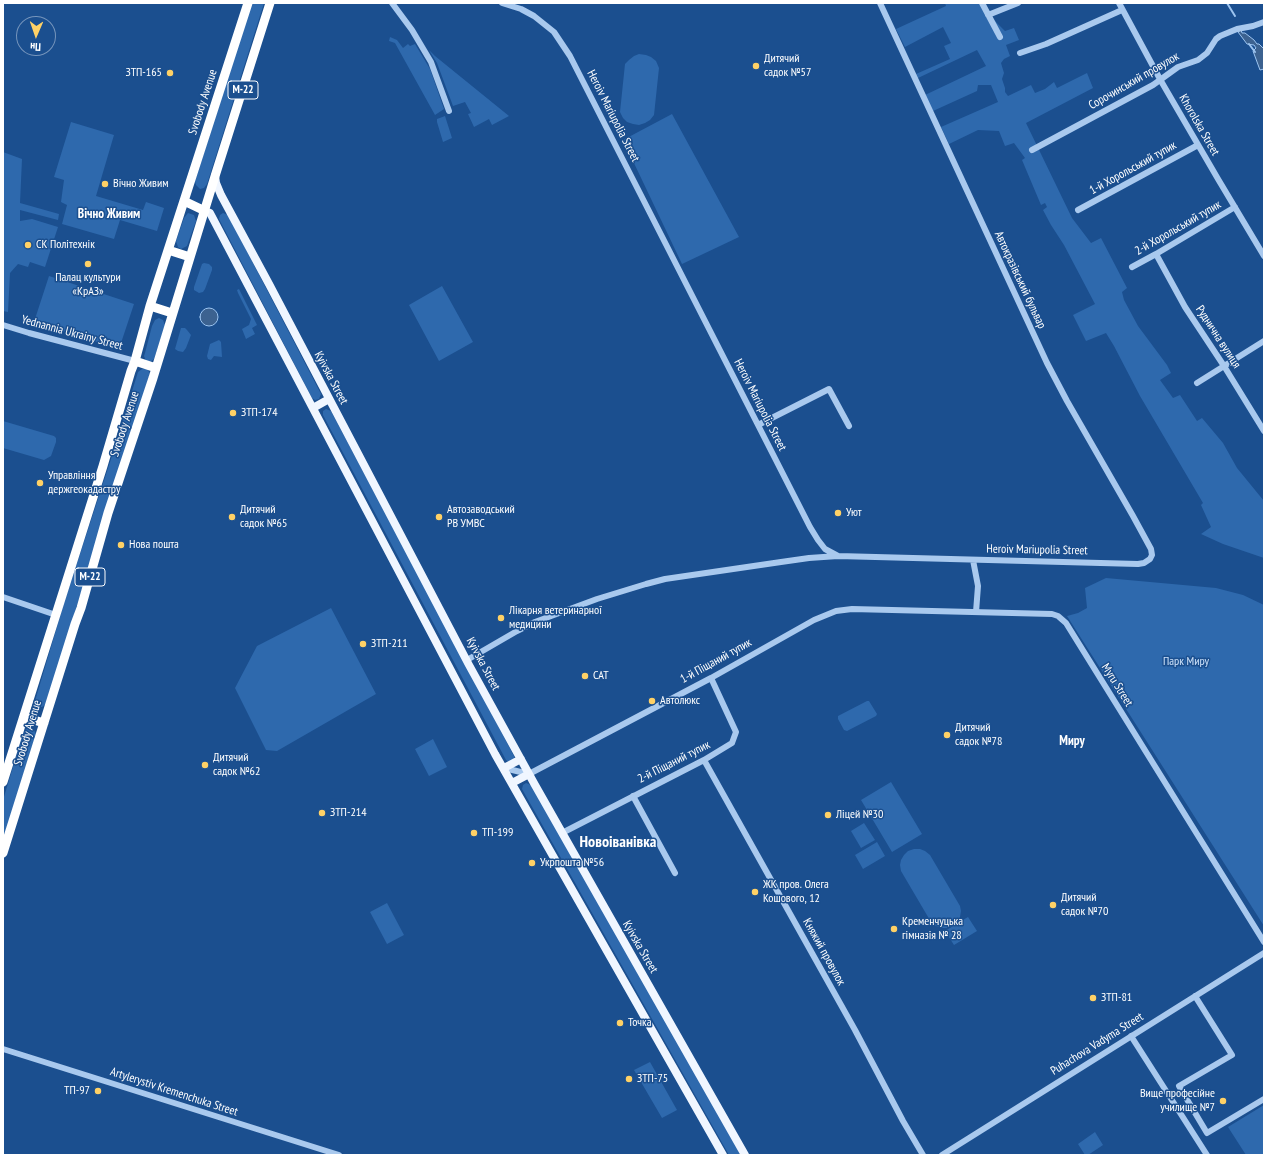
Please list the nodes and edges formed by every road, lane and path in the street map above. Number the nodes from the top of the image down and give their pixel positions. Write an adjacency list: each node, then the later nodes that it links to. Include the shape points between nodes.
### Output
1 (248, 3): 19 (highway, Svobody Avenue / М-22)
2 (270, 3): 18 (highway, Svobody Avenue / М-22)
3 (392, 3): 15 (street, via 431,62)
4 (502, 3): 38 (street, Heroiv Mariupolia Street, via 534,16 554,32 570,56)
5 (880, 3): 42 (street, Автокразівський бульвар, via 1047,363 1151,549)
6 (982, 3): 10 (street)
7 (1018, 3): 10 (street)
8 (1119, 3): 9 (street, Khorolska Street)
9 (1122, 10): 13 (street); 14 (street, Khorolska Street)
10 (988, 15): 12 (street)
11 (1264, 22): 14 (street, Сорочинський провулок, via 1220,36 1203,57 1178,67)
12 (1000, 37)
13 (1020, 53)
14 (1161, 81): 16 (street, Khorolska Street); 17 (street, Сорочинський провулок)
15 (449, 111)
16 (1198, 145): 20 (street, Khorolska Street); 21 (street, 1-й Хорольський тупик)
17 (1032, 150)
18 (215, 176): 22 (highway, Svobody Avenue / М-22); 36 (main road, Kyivska Street, via 221,195)
19 (184, 201): 22 (highway); 23 (highway, Svobody Avenue / М-22)
20 (1235, 207): 24 (street, 2-й Хорольський тупик); 25 (street, Khorolska Street)
21 (1078, 210)
22 (205, 211): 26 (highway, Svobody Avenue / М-22); 37 (main road, via 210,213)
23 (168, 250): 26 (highway); 28 (highway, Svobody Avenue / М-22)
24 (1156, 254): 27 (street, 2-й Хорольський тупик); 33 (street, Руднична вулиця, via 1185,307)
25 (1264, 256)
26 (190, 257): 29 (highway, Svobody Avenue / М-22)
27 (1132, 267)
28 (150, 306): 29 (highway); 32 (highway, Svobody Avenue / М-22)
29 (172, 314): 34 (highway, Svobody Avenue / М-22)
30 (3, 325): 32 (street, Yednannia Ukrainy Street)
31 (1264, 341): 33 (street)
32 (135, 362): 34 (highway); 47 (highway, Svobody Avenue / М-22)
33 (1224, 366): 35 (street); 40 (street, Руднична вулиця)
34 (156, 368): 51 (highway, Svobody Avenue / М-22, via 108,513)
35 (1197, 383)
36 (329, 399): 37 (main road); 48 (main road, Kyivska Street)
37 (312, 408): 54 (main road)
38 (758, 425): 39 (street, via 829,389); 41 (street, Heroiv Mariupolia Street, via 818,540 825,549)
39 (849, 426)
40 (1263, 428)
41 (838, 556): 43 (street, Heroiv Mariupolia Street); 48 (street, via 767,564 646,584 535,622)
42 (1150, 559): 43 (street, Heroiv Mariupolia Street, via 1138,564)
43 (973, 560): 46 (street, via 978,586)
44 (3, 597): 47 (street)
45 (852, 609): 46 (street, Myru Street); 49 (street, 1-й Піщаний тупик, via 836,611 814,620)
46 (976, 612): 62 (street, Myru Street, via 1052,614 1066,623)
47 (56, 614): 50 (highway, Svobody Avenue / М-22)
48 (467, 660): 52 (main road, Kyivska Street)
49 (711, 678): 53 (street, 2-й Піщаний тупик, via 736,732 732,743); 55 (street, 1-й Піщаний тупик)
50 (24, 717): 51 (highway); 56 (highway, Svobody Avenue / М-22)
51 (44, 723): 60 (highway, Svobody Avenue / М-22)
52 (521, 758): 54 (main road); 55 (main road, Kyivska Street)
53 (704, 760): 58 (street, 2-й Піщаний тупик); 71 (street, Княжий провулок)
54 (504, 768): 55 (street); 57 (main road)
55 (529, 774): 57 (main road); 59 (main road, Kyivska Street)
56 (3, 782)
57 (512, 783): 69 (main road)
58 (633, 796): 59 (street, 2-й Піщаний тупик); 61 (street)
59 (562, 833): 70 (main road, Kyivska Street)
60 (3, 853)
61 (675, 873)
62 (1264, 942)
63 (1264, 953): 64 (street, Puhachova Vadyma Street)
64 (1195, 996): 65 (street, Puhachova Vadyma Street); 67 (street, via 1232,1055 1179,1086 1207,1133)
65 (1131, 1036): 72 (street, Puhachova Vadyma Street); 73 (street)
66 (3, 1049): 68 (street, Artylerystiv Kremenchuka Street)
67 (1264, 1099)
68 (338, 1155)
69 (723, 1155)
70 (745, 1155)
71 (923, 1155)
72 (942, 1155)
73 (1207, 1155)

